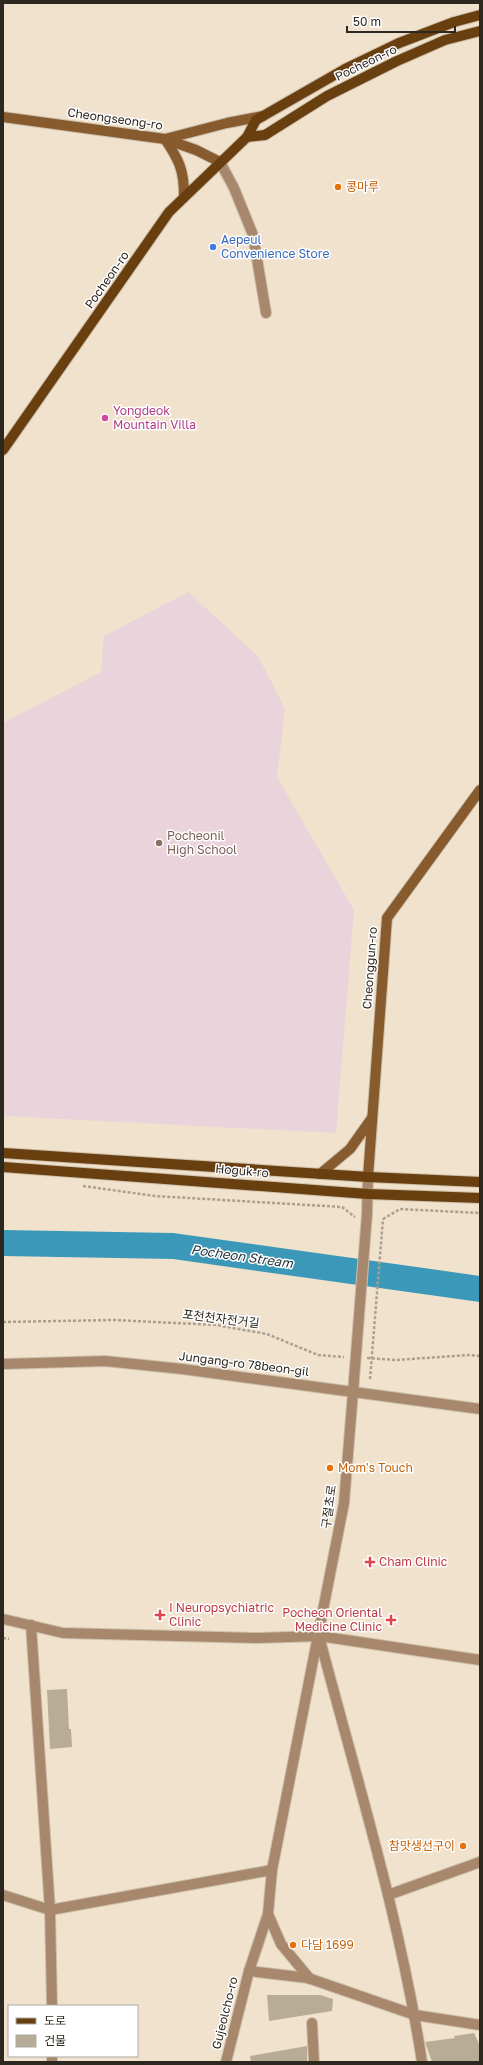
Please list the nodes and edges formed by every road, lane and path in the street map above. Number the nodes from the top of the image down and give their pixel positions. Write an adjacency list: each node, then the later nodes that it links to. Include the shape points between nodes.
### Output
1 (480, 15): 3 (main road, Pocheon-ro, via 454,22 345,69)
2 (480, 31): 5 (main road, Pocheon-ro, via 445,40 397,61 327,96 265,135)
3 (263, 116): 5 (main road, Pocheon-ro, via 256,120); 6 (main road)
4 (3, 117): 6 (main road, Cheongseong-ro)
5 (247, 137): 7 (main road, Pocheon-ro)
6 (165, 139): 7 (main road, Cheongseong-ro); 8 (main road, via 182,168)
7 (220, 162): 8 (main road, Pocheon-ro); 9 (street, via 246,213 253,235)
8 (184, 196): 10 (main road, Pocheon-ro, via 169,212)
9 (266, 313)
10 (3, 450)
11 (479, 792): 12 (main road, Cheonggun-ro, via 387,918)
12 (372, 1118): 15 (main road, via 350,1149); 16 (main road, Cheonggun-ro)
13 (3, 1153): 15 (main road, Hoguk-ro)
14 (3, 1167): 19 (main road, Hoguk-ro)
15 (320, 1174): 16 (main road, Hoguk-ro)
16 (368, 1178): 17 (main road, Hoguk-ro); 19 (street)
17 (480, 1182)
18 (80, 1186): 22 (path, via 154,1196 342,1207)
19 (368, 1194): 20 (main road, Hoguk-ro); 29 (street, 구절초로, bridge)
20 (480, 1198)
21 (480, 1213): 28 (path, bridge, via 400,1209 383,1219)
22 (355, 1217)
23 (3, 1322): 25 (path, 포천천자전거길, via 114,1320 216,1325 267,1334 318,1355)
24 (480, 1356): 26 (path, via 396,1360)
25 (349, 1357)
26 (365, 1358)
27 (3, 1364): 29 (street, Jungang-ro 78beon-gil, via 105,1360)
28 (370, 1380)
29 (353, 1391): 30 (street, Jungang-ro 78beon-gil); 33 (street, 구절초로, via 344,1503)
30 (480, 1409)
31 (3, 1619): 32 (street)
32 (31, 1625): 33 (street, via 63,1633 258,1638); 41 (street)
33 (319, 1636): 36 (street); 38 (street, 구절초로); 40 (street)
34 (3, 1638): 35 (path)
35 (9, 1639)
36 (480, 1660)
37 (480, 1862): 40 (street)
38 (272, 1870): 41 (street); 42 (street, Gujeolcho-ro)
39 (3, 1895): 41 (street)
40 (388, 1895): 46 (street)
41 (50, 1910): 45 (street)
42 (268, 1914): 43 (street, Gujeolcho-ro); 44 (street, via 281,1944)
43 (249, 1971): 44 (street); 49 (street, Gujeolcho-ro)
44 (310, 1979): 46 (street)
45 (52, 2005)
46 (415, 2015): 48 (street); 51 (street)
47 (312, 2023): 50 (street)
48 (480, 2026)
49 (226, 2062)
50 (314, 2062)
51 (422, 2062)

